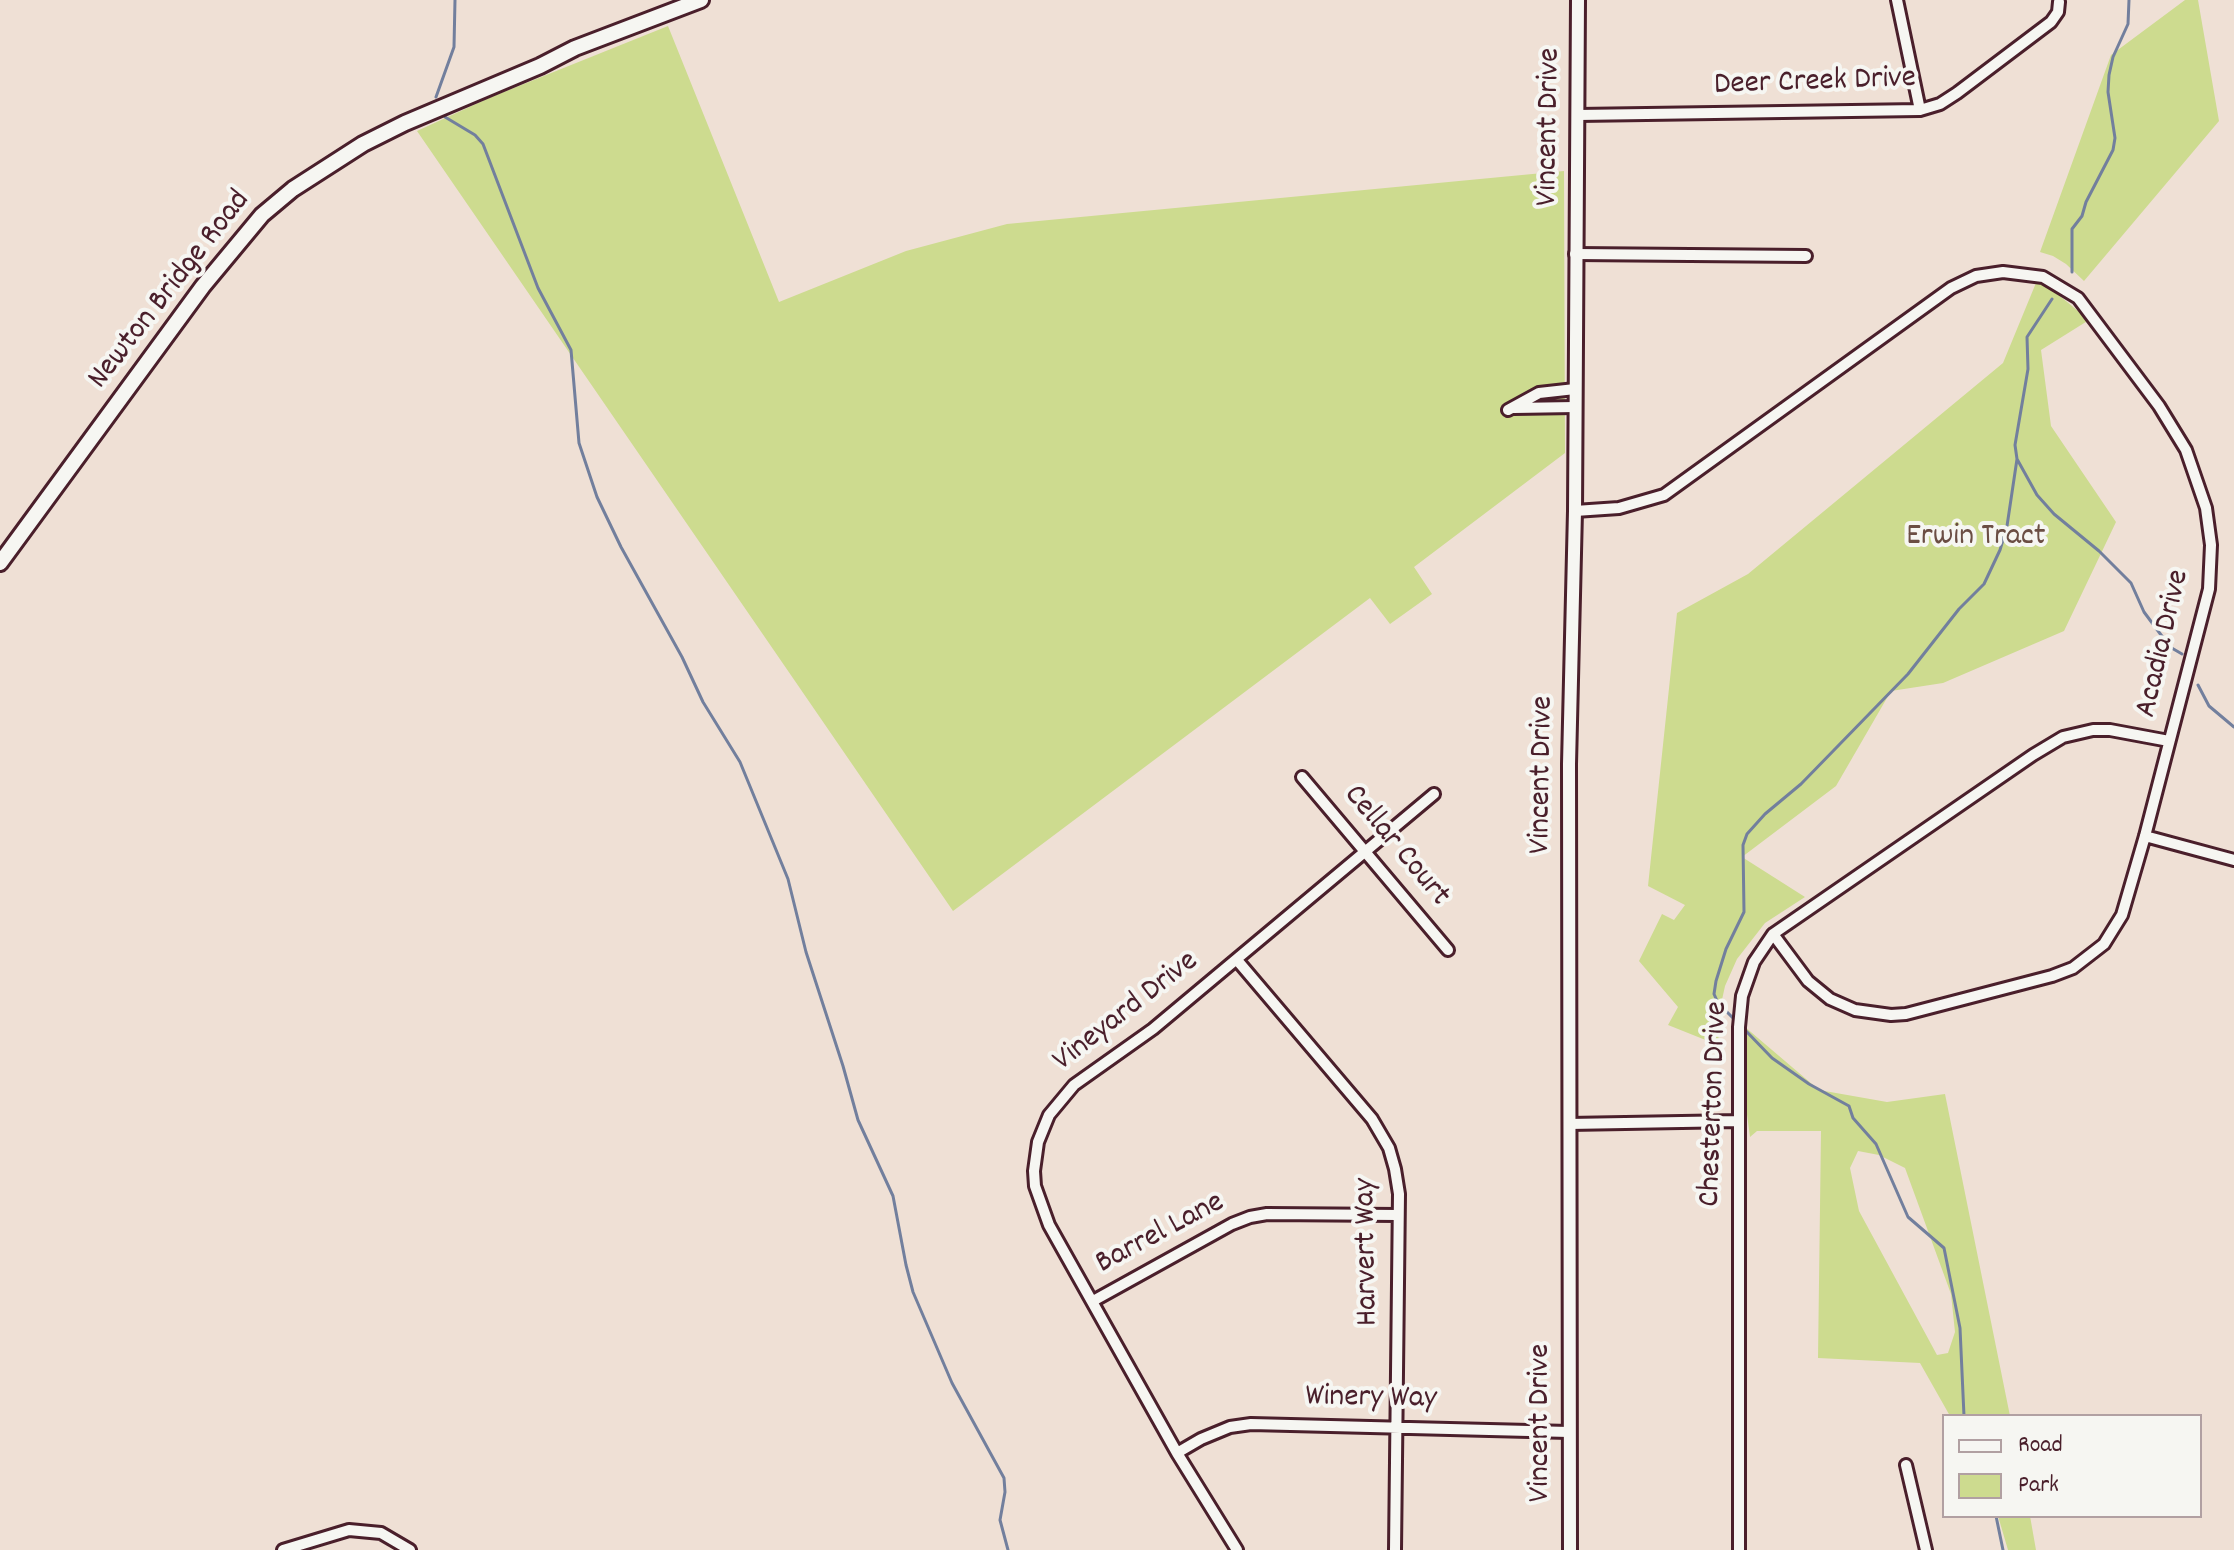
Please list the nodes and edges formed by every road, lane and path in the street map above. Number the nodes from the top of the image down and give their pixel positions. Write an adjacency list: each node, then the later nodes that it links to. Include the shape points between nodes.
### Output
1 (701, 0): 12 (main road, Newton Bridge Road, via 575,48 405,123 293,189 262,215 203,286)
2 (1578, 0): 6 (street, Vincent Drive)
3 (1897, 0): 5 (street)
4 (2059, 2): 5 (street, Deer Creek Drive, via 2051,22 1957,93)
5 (1920, 110): 6 (street, Deer Creek Drive)
6 (1578, 115): 7 (street, Vincent Drive)
7 (1575, 254): 8 (street); 9 (street, Vincent Drive)
8 (1806, 256)
9 (1575, 389): 10 (street, Vincent Drive); 10 (street, via 1539,393 1508,410)
10 (1575, 407): 11 (street, Vincent Drive)
11 (1575, 511): 13 (street, Acadia Drive, via 1619,508 1664,495 1963,282 2003,272 2043,277 2066,289 2089,311 2174,429 2202,488 2211,545 2209,589); 23 (street, Vincent Drive)
12 (0, 563)
13 (2169, 741): 16 (street, Acadia Drive); 19 (street, Chesterton Drive, via 2110,730 2063,737)
14 (1302, 777): 17 (street, Cellar Court)
15 (1434, 794): 17 (street, Vineyard Drive)
16 (2145, 836): 18 (street); 19 (street, Acadia Drive, via 2122,915 2104,944 2073,968 2021,985 1906,1014 1866,1013 1818,991)
17 (1366, 850): 20 (street, Cellar Court); 21 (street, Vineyard Drive)
18 (2234, 860)
19 (1773, 934): 22 (street, Chesterton Drive, via 1754,962 1742,996)
20 (1448, 950)
21 (1237, 960): 24 (street, Harvert Way, via 1372,1119 1392,1158); 25 (street, Vineyard Drive, via 1074,1085 1042,1129 1034,1171 1038,1199)
22 (1738, 1121): 23 (street); 35 (street, Chesterton Drive)
23 (1569, 1124): 27 (street, Vincent Drive)
24 (1398, 1215): 25 (street, Barrel Lane, via 1250,1217); 26 (street, Harvert Way)
25 (1093, 1301): 28 (street, Vineyard Drive)
26 (1397, 1426): 27 (street, Winery Way); 28 (street, Winery Way, via 1251,1424 1230,1427); 33 (street, Harvert Way)
27 (1569, 1432): 34 (street, Vincent Drive)
28 (1177, 1453): 32 (street, Vineyard Drive)
29 (1906, 1465): 36 (street)
30 (283, 1550): 31 (street, via 357,1530 381,1533)
31 (410, 1550)
32 (1237, 1550)
33 (1395, 1550)
34 (1570, 1550)
35 (1739, 1550)
36 (1926, 1550)

